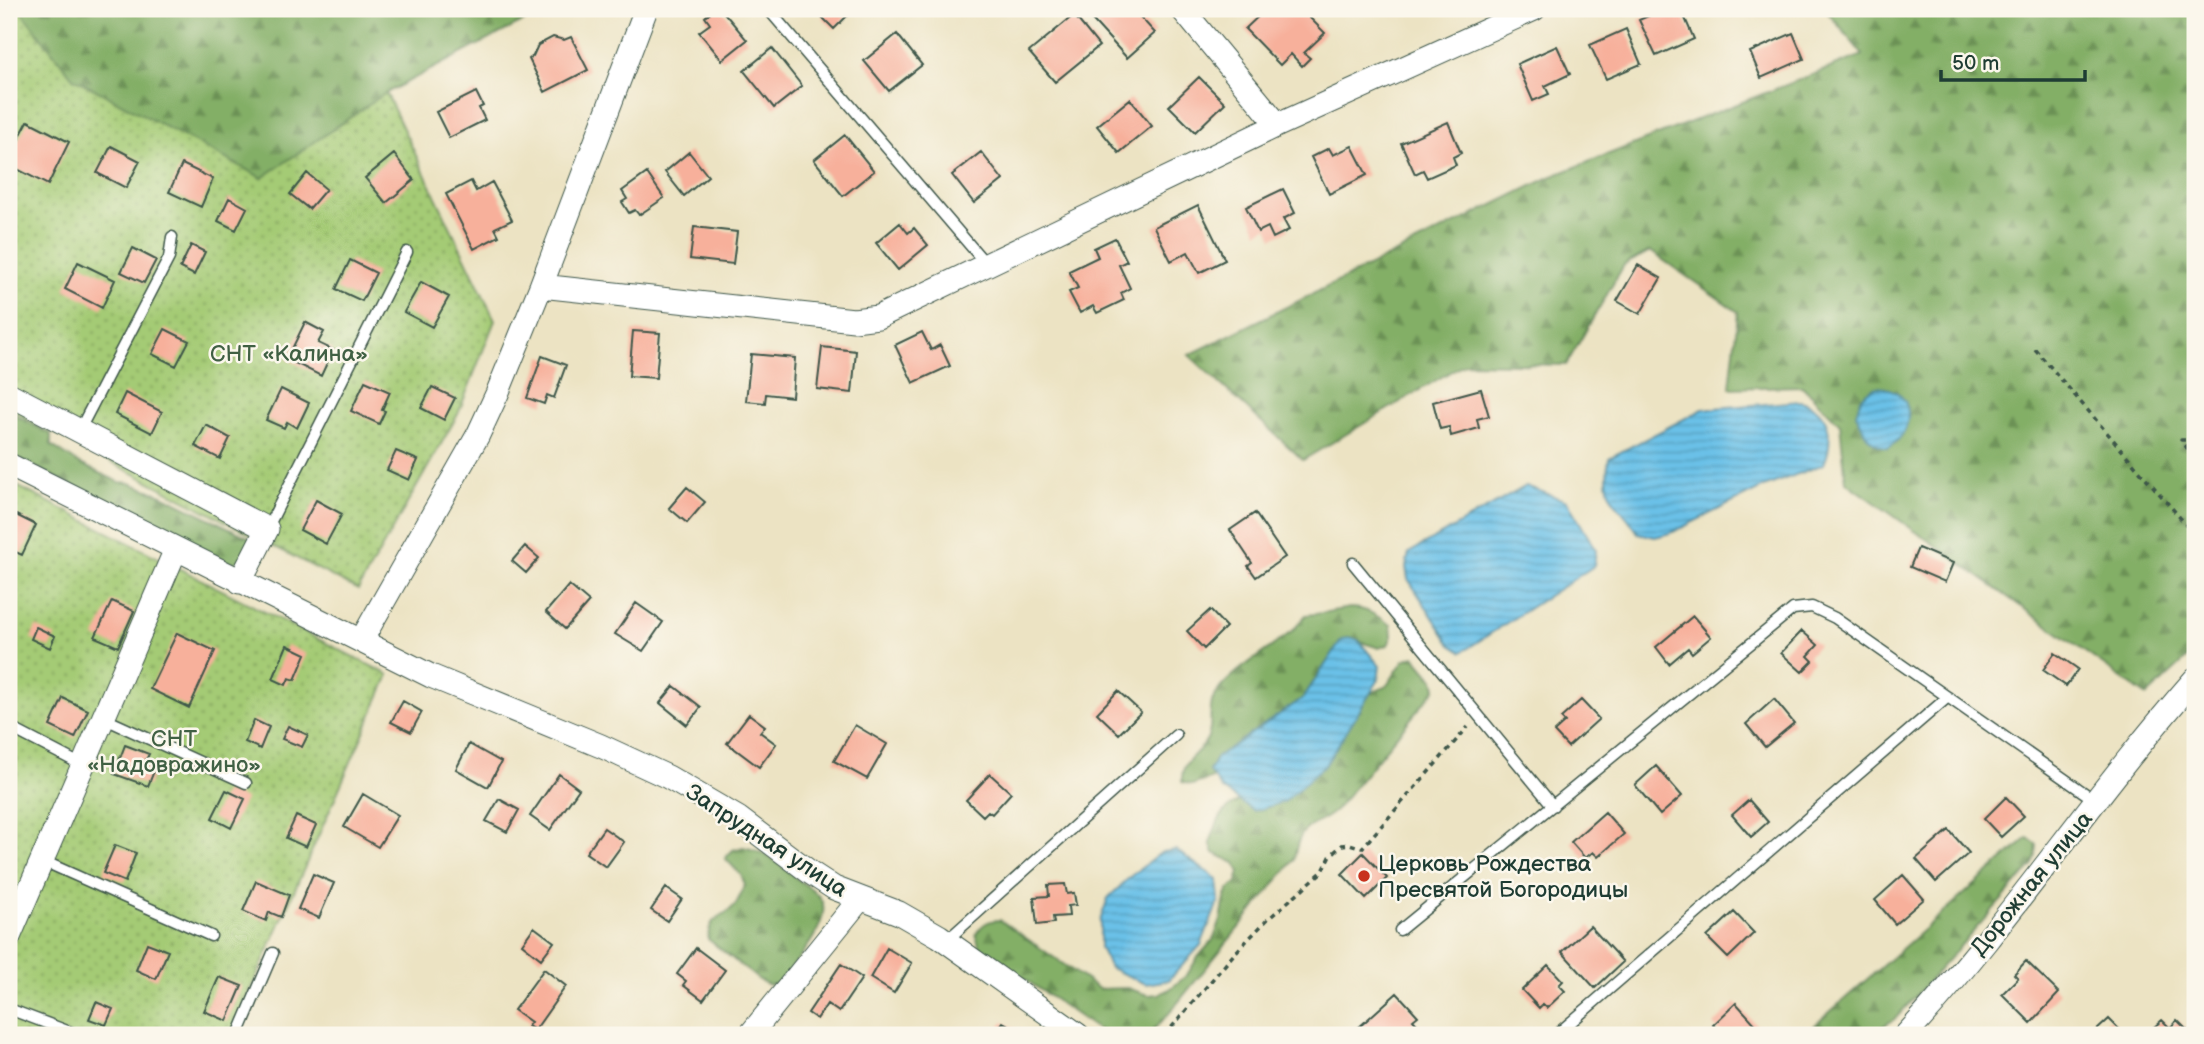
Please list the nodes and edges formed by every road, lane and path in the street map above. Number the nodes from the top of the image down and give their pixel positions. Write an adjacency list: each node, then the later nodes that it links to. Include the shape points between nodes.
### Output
1 (646, 9): 9 (street)
2 (768, 9): 8 (lane)
3 (1182, 9): 5 (street)
4 (1526, 10): 5 (street)
5 (1278, 125): 8 (street)
6 (172, 237): 12 (lane, via 170,258)
7 (407, 252): 16 (lane)
8 (986, 264): 9 (street, via 878,317 854,320)
9 (541, 286): 21 (street, via 478,435)
10 (2035, 349): 17 (path)
11 (9, 394): 12 (street)
12 (79, 431): 16 (street)
13 (2195, 440): 14 (path, via 2182,440)
14 (2195, 459)
15 (9, 465): 18 (street, Запрудная улица)
16 (267, 529): 20 (street)
17 (2195, 535)
18 (176, 550): 20 (street, Запрудная улица); 25 (street)
19 (1353, 563): 24 (lane)
20 (240, 582): 21 (street, Запрудная улица)
21 (361, 641): 33 (street, Запрудная улица, via 668,778 738,818 834,888)
22 (2195, 679): 30 (street, Дорожная улица)
23 (1948, 697): 30 (lane); 31 (lane, via 1835,618 1812,607 1793,610); 46 (lane)
24 (1478, 716): 31 (lane); 45 (path, via 1362,848 1342,845 1331,855 1311,883 1243,945)
25 (103, 718): 28 (street); 29 (lane)
26 (9, 727): 28 (lane)
27 (1176, 735): 37 (lane)
28 (82, 765): 32 (street)
29 (246, 783)
30 (2096, 802): 40 (street, Дорожная улица)
31 (1553, 806): 34 (lane)
32 (41, 860): 35 (lane); 36 (street)
33 (860, 899): 37 (street, Запрудная улица, via 899,913); 44 (street)
34 (1400, 930)
35 (211, 936)
36 (9, 937)
37 (946, 941): 41 (street, Запрудная улица)
38 (273, 953): 43 (lane)
39 (9, 1009): 42 (lane)
40 (1920, 1030)
41 (1065, 1032)
42 (78, 1035)
43 (238, 1035)
44 (750, 1035)
45 (1165, 1035)
46 (1556, 1035)

